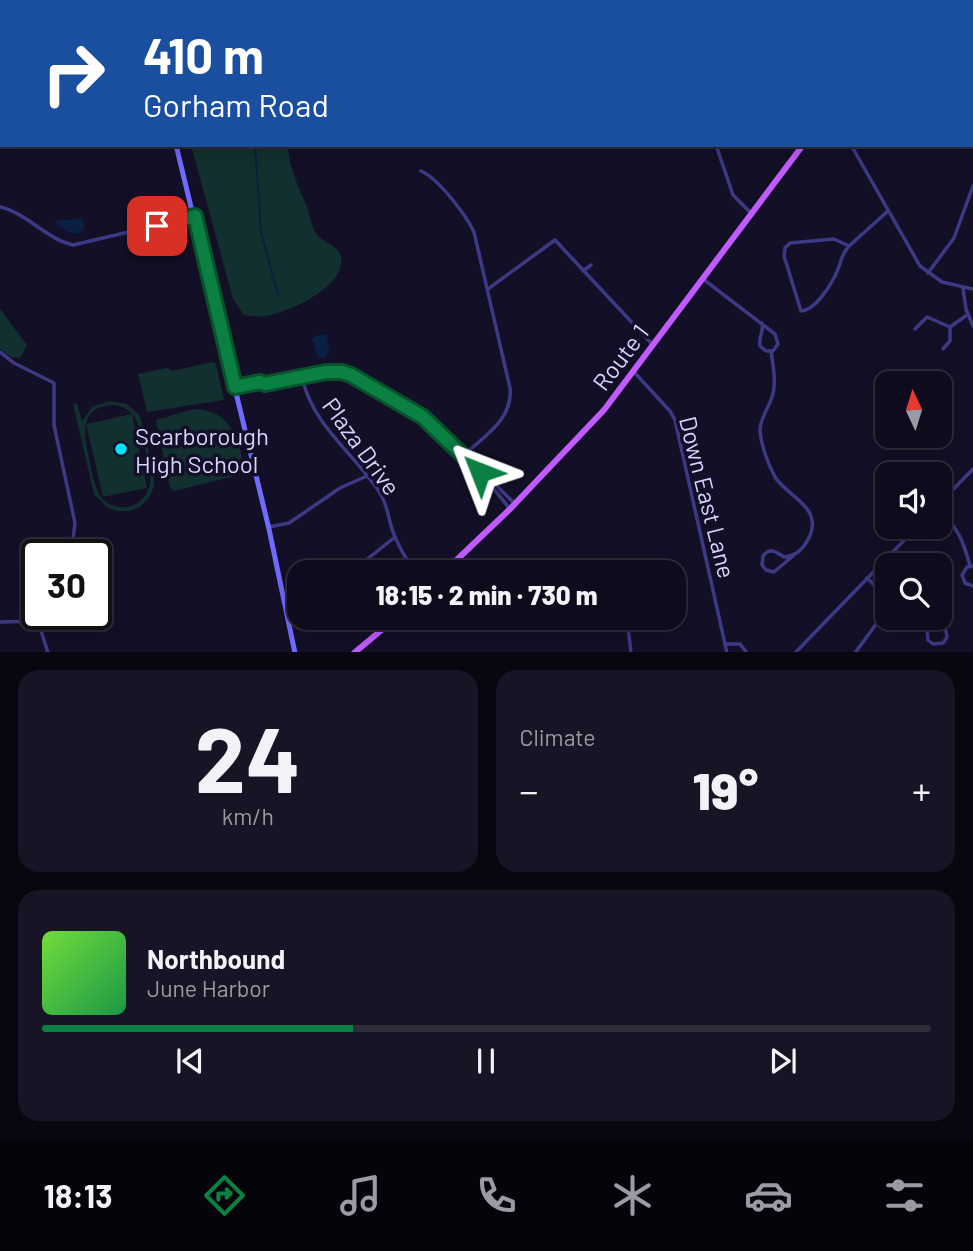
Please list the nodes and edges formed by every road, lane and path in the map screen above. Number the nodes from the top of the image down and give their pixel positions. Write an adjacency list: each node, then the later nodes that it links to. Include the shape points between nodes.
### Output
1 (177, 147): 10 (main road)
2 (717, 147): 9 (street, via 733,195)
3 (802, 147): 9 (main road, Route 1)
4 (851, 147): 8 (street)
5 (421, 171): 17 (street, via 470,224)
6 (973, 186): 14 (street, via 954,238)
7 (0, 207): 10 (street, via 74,245)
8 (888, 211): 11 (street); 14 (street)
9 (752, 214): 15 (main road, Route 1)
10 (195, 216): 30 (main road)
11 (849, 246): 11 (street, via 816,303 800,311 785,246 834,239)
12 (591, 265): 13 (street)
13 (583, 271): 17 (street, via 555,240); 24 (street)
14 (928, 274): 16 (street)
15 (703, 279): 20 (street); 24 (main road, Route 1)
16 (963, 288): 18 (street); 19 (street)
17 (488, 289): 31 (street, via 510,383 510,404 502,420)
18 (973, 289)
19 (967, 315): 21 (street); 22 (street)
20 (762, 323): 26 (street, via 759,344); 26 (street, via 778,339)
21 (973, 326)
22 (950, 327): 23 (street, via 930,317); 25 (street, via 950,341)
23 (915, 329)
24 (653, 345): 28 (main road, Route 1)
25 (943, 349)
26 (771, 351): 41 (street, via 774,391 761,432 775,476 802,501 811,523 807,541)
27 (0, 352): 39 (street, via 54,383 54,425 75,523)
28 (634, 372): 35 (main road, Route 1); 57 (street, Down East Lane, via 675,420)
29 (302, 377): 30 (street); 31 (street, via 332,371 351,375 416,412); 33 (street, Plaza Drive, via 311,404)
30 (236, 390): 37 (main road)
31 (463, 456): 35 (street)
32 (973, 469): 34 (street)
33 (366, 476): 37 (street, via 289,523); 38 (street, Plaza Drive, via 384,500)
34 (952, 491)
35 (513, 506): 44 (main road, Route 1)
36 (952, 523): 45 (street)
37 (269, 527): 49 (main road)
38 (395, 537): 42 (street); 43 (street, Plaza Drive)
39 (73, 539)
40 (905, 539): 46 (street)
41 (793, 556): 41 (street, via 768,552 762,565 776,571)
42 (366, 560)
43 (408, 560)
44 (457, 560)
45 (971, 566): 48 (street, via 962,578)
46 (867, 578): 47 (street); 64 (street)
47 (875, 586)
48 (973, 586)
49 (285, 603): 59 (main road)
50 (21, 621): 51 (street)
51 (0, 622)
52 (875, 625): 65 (street)
53 (41, 630): 58 (street)
54 (382, 630): 60 (main road)
55 (628, 630): 61 (street)
56 (927, 630): 56 (street, via 933,644 947,637 942,625)
57 (725, 644): 62 (street, Down East Lane); 63 (street, via 740,644)
58 (48, 652)
59 (295, 652)
60 (355, 652)
61 (631, 652)
62 (727, 652)
63 (747, 652)
64 (796, 652)
65 (855, 652)

